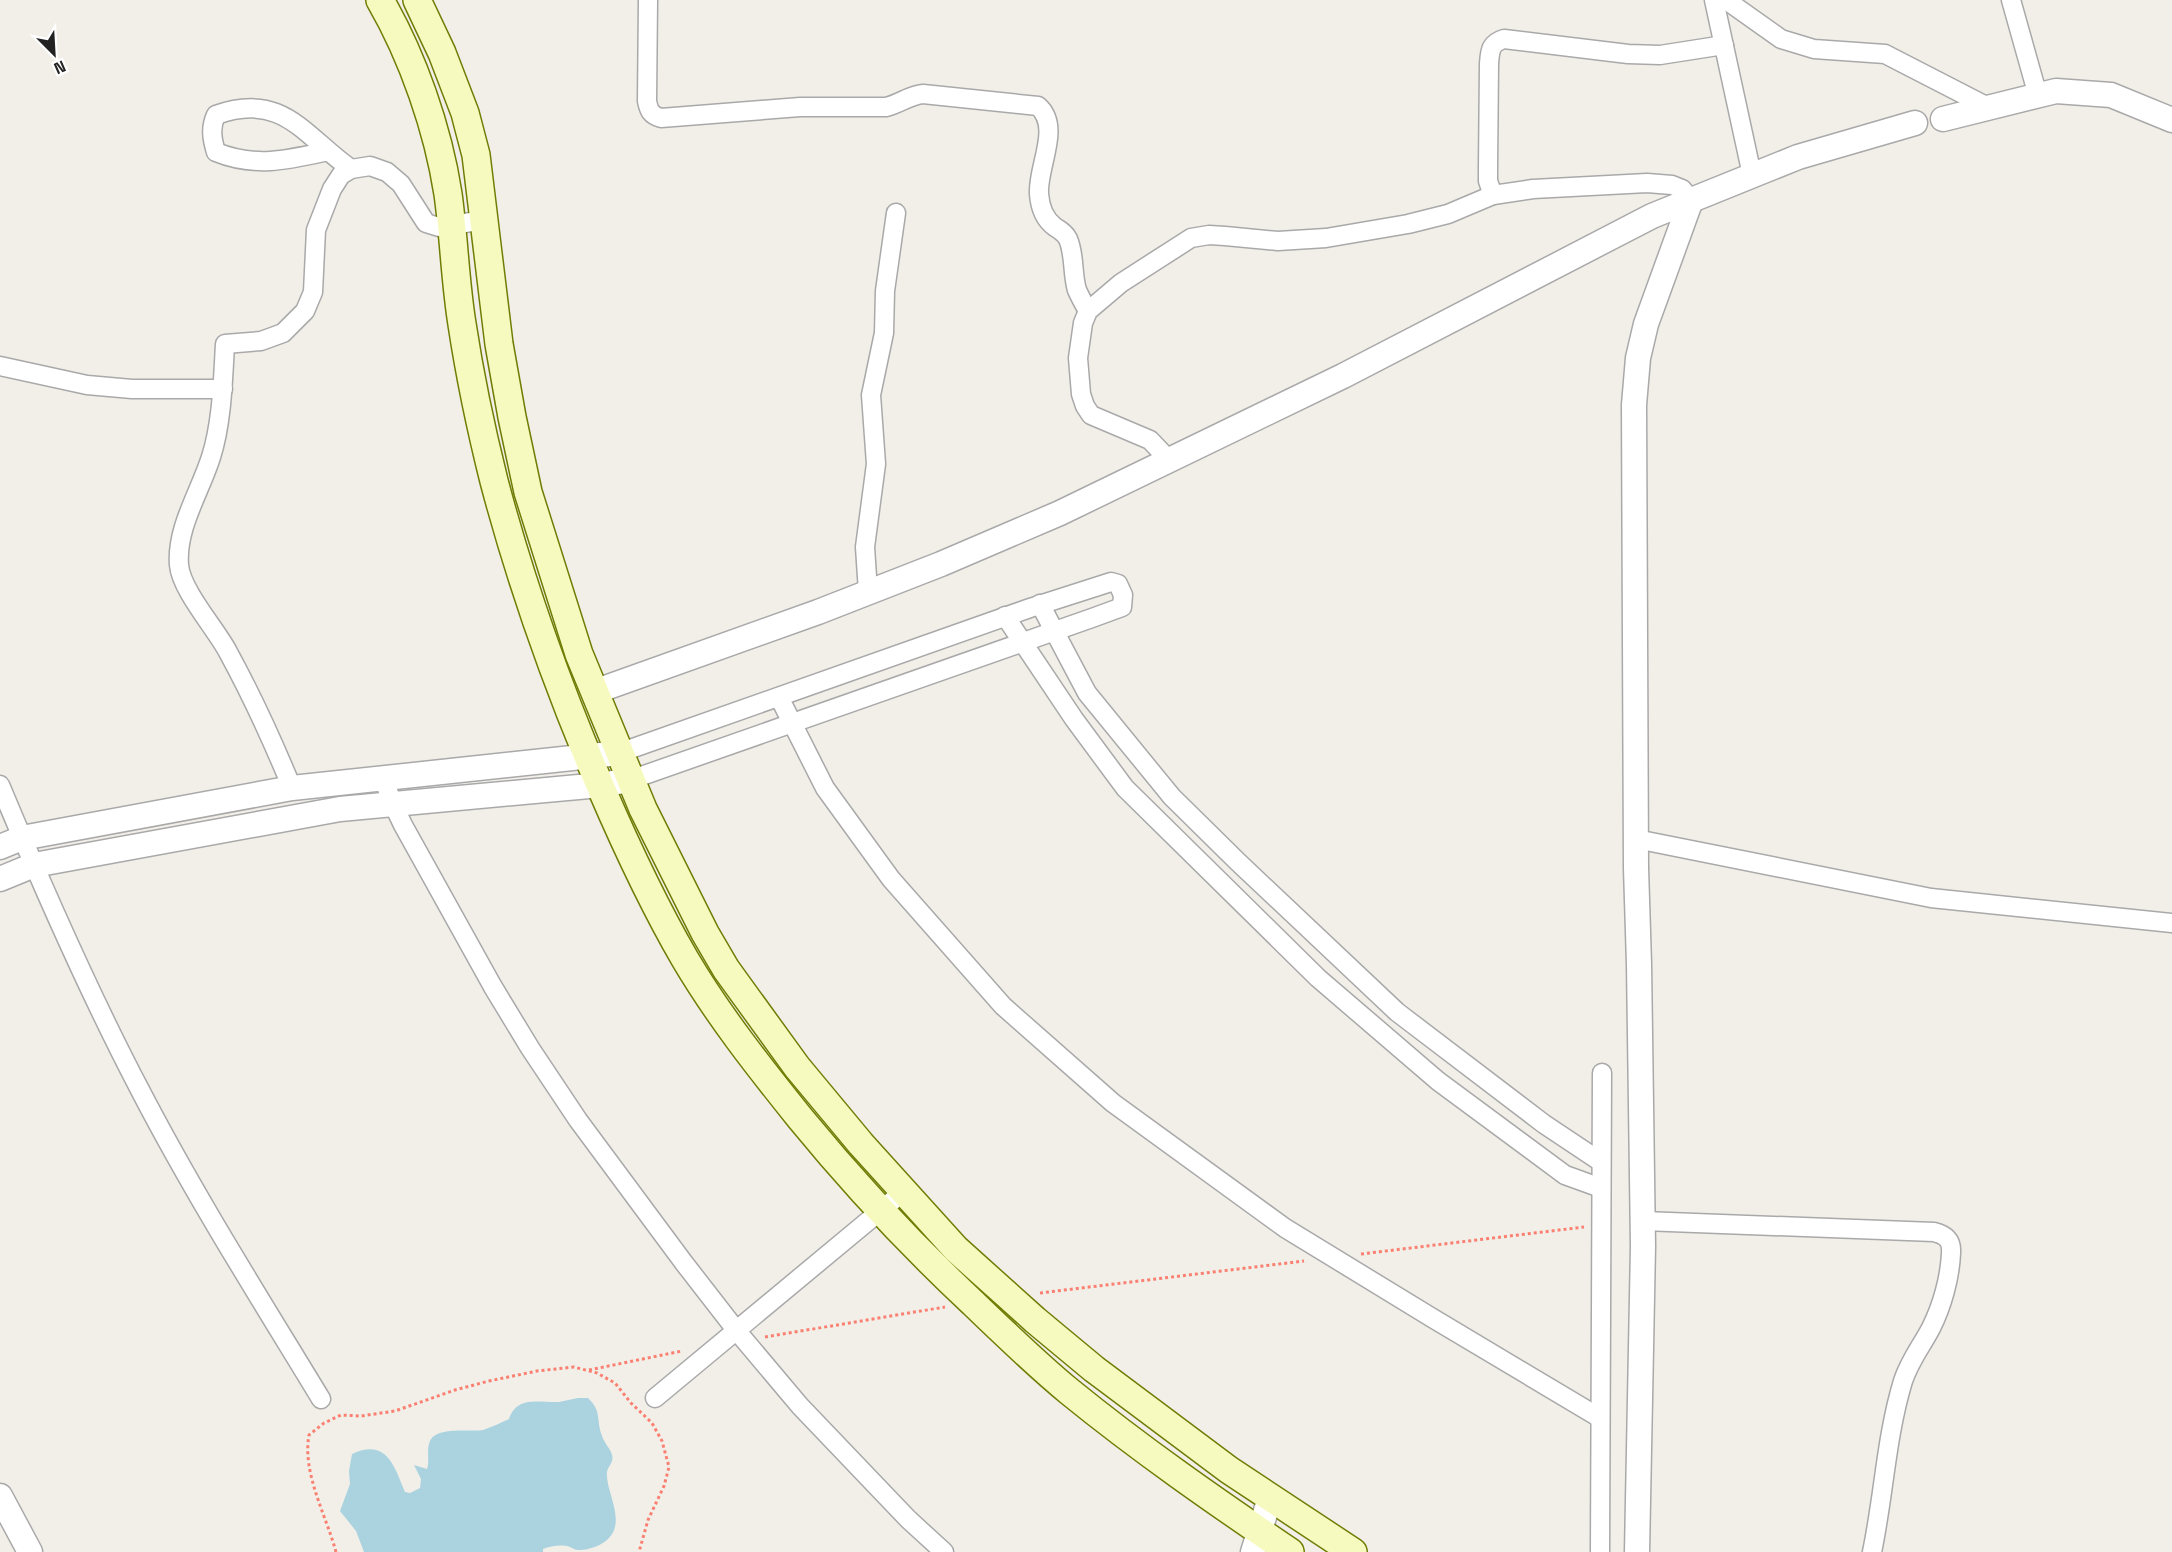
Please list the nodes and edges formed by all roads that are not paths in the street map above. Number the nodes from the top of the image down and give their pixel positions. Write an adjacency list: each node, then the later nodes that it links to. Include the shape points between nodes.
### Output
1 (380, 0): 20 (main road, via 407,56 433,127)
2 (417, 0): 19 (main road, via 465,113 476,155)
3 (648, 0): 21 (street, via 647,101 653,116 800,107 886,107 915,94 1038,105 1048,118 1040,172 1042,210 1067,236 1077,289)
4 (1714, 0): 7 (street)
5 (1726, 0): 9 (street, via 1781,39 1814,49 1885,54)
6 (2011, 0): 8 (street)
7 (1724, 45): 15 (street); 16 (street, via 1660,55 1496,41 1490,49 1489,64 1488,181)
8 (2038, 96): 9 (street); 11 (street, via 2056,91 2111,95)
9 (1990, 108): 10 (street)
10 (1943, 119)
11 (2172, 120)
12 (1915, 123): 15 (street, via 1798,157)
13 (328, 152): 13 (street, via 295,121 280,114 250,109 225,112 216,115 212,123 216,152 235,159 269,162); 14 (street)
14 (351, 169): 20 (street, via 370,166 387,172 401,184 426,223); 23 (street, via 341,175 332,189 316,230 313,292 305,311 283,333 261,341 225,344)
15 (1752, 175): 17 (street)
16 (1493, 195): 17 (street, via 1647,183 1672,185 1682,189); 21 (street, via 1418,222 1326,238 1191,238 1121,283)
17 (1690, 200): 24 (street); 41 (street, via 1646,324 1634,405)
18 (896, 213): 25 (street, via 885,291 884,333 871,394 876,464 865,547)
19 (484, 220): 20 (street); 30 (main road, via 499,344 528,492)
20 (451, 225): 34 (main road, via 461,323 493,477 545,647)
21 (1088, 311): 24 (street, via 1078,358 1085,406 1099,420 1150,440)
22 (0, 366): 23 (street, via 87,385)
23 (223, 389): 39 (street, via 212,455 185,527 179,567 187,587 228,651)
24 (1169, 460): 25 (street, via 1060,513)
25 (868, 592): 30 (street)
26 (1040, 604): 27 (street); 28 (street); 28 (street, via 1111,582 1118,584 1123,595 1122,607)
27 (1005, 616): 29 (street); 31 (street)
28 (1056, 631): 29 (street); 47 (street, via 1088,693 1172,797 1238,862 1397,1012 1544,1124)
29 (1022, 642): 32 (street); 48 (street, via 1125,788 1318,978 1438,1081 1565,1175)
30 (594, 692): 33 (main road)
31 (779, 697): 32 (street); 33 (street)
32 (792, 723): 36 (street); 55 (street, via 825,788 891,879 1003,1006 1105,1095 1285,1228)
33 (619, 753): 34 (street); 36 (main road)
34 (587, 755): 35 (street); 38 (main road)
35 (383, 778): 39 (street); 40 (street)
36 (630, 780): 38 (street); 49 (main road, via 726,969 797,1067)
37 (0, 785): 42 (street)
38 (600, 785): 40 (street); 50 (main road, via 644,884 723,1018 839,1166)
39 (292, 788): 42 (street)
40 (393, 804): 43 (street, via 340,809); 52 (street, via 530,1048 578,1120)
41 (1636, 839): 45 (street, via 1931,898); 51 (street)
42 (11, 842): 43 (street)
43 (34, 865): 44 (street); 54 (street, via 139,1090 233,1256)
44 (0, 879)
45 (2172, 923)
46 (1602, 1073): 47 (street)
47 (1601, 1162): 48 (street)
48 (1601, 1188): 55 (street)
49 (903, 1192): 50 (street); 57 (main road, via 956,1249 1035,1320 1094,1369)
50 (880, 1210): 52 (street); 58 (main road, via 928,1261 1067,1390 1184,1478)
51 (1642, 1221): 64 (street); 65 (street, via 1934,1232 1944,1234 1950,1241 1945,1290 1900,1392)
52 (741, 1335): 53 (street, via 720,1343); 60 (street, via 800,1406)
53 (655, 1398)
54 (321, 1399)
55 (1600, 1418): 63 (street)
56 (0, 1496): 59 (street)
57 (1270, 1498): 58 (street); 62 (main road)
58 (1256, 1541): 61 (main road)
59 (30, 1552)
60 (944, 1552)
61 (1290, 1552)
62 (1353, 1552)
63 (1600, 1552)
64 (1637, 1552)
65 (1872, 1552)

